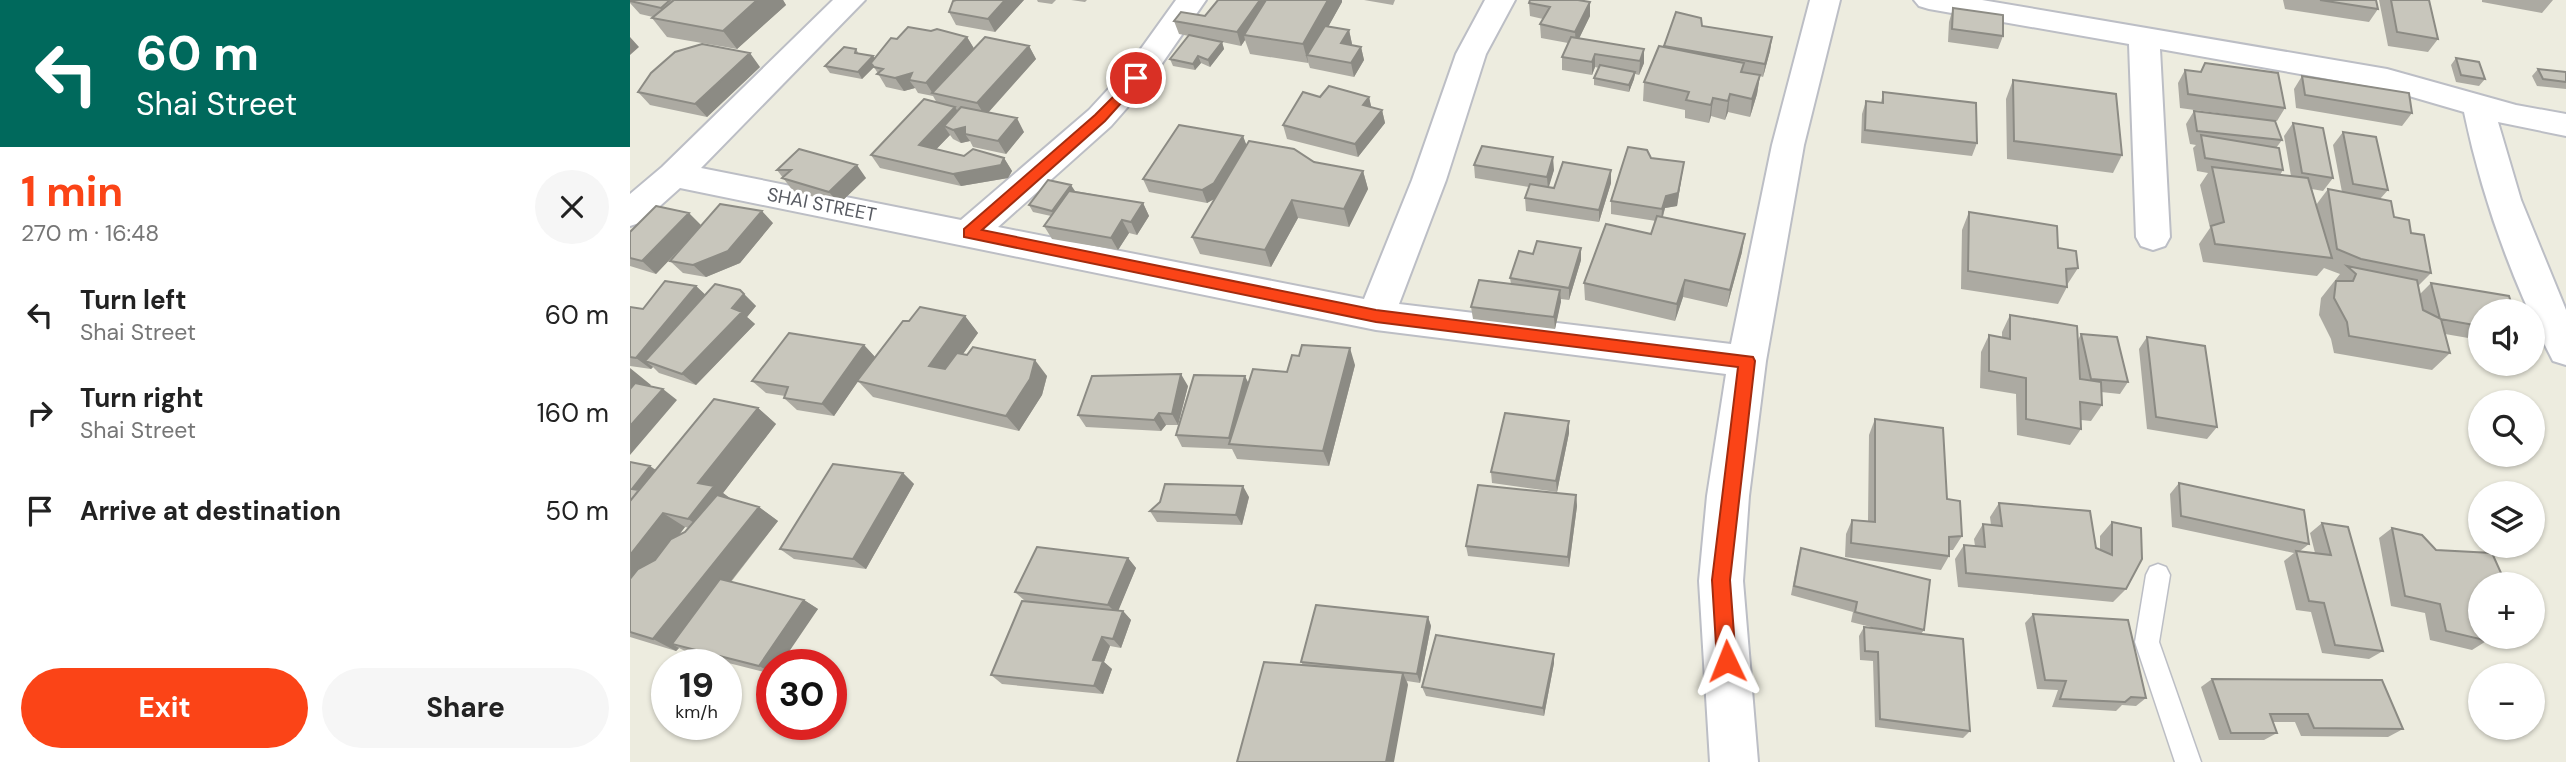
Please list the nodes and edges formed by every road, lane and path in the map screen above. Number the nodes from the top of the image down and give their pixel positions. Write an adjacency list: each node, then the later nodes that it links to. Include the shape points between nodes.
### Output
1 (850, 0): 9 (street)
2 (1191, 0): 11 (street, via 1136,78 1100,118)
3 (1500, 0): 13 (street, via 1471,54)
4 (1825, 0): 15 (street, via 1788,145)
5 (1928, 0): 6 (street)
6 (2144, 37): 7 (street, via 2387,79); 12 (street)
7 (2479, 106): 8 (street); 14 (street, via 2501,190)
8 (2566, 125)
9 (674, 175): 10 (street); 11 (street, SHAI STREET)
10 (630, 213)
11 (969, 233): 13 (street, SHAI STREET)
12 (2152, 237)
13 (1376, 316): 15 (street, SHAI STREET)
14 (2566, 350)
15 (1747, 361): 17 (street, via 1721,580)
16 (2158, 575): 18 (lane, via 2147,642)
17 (1734, 762)
18 (2188, 762)

